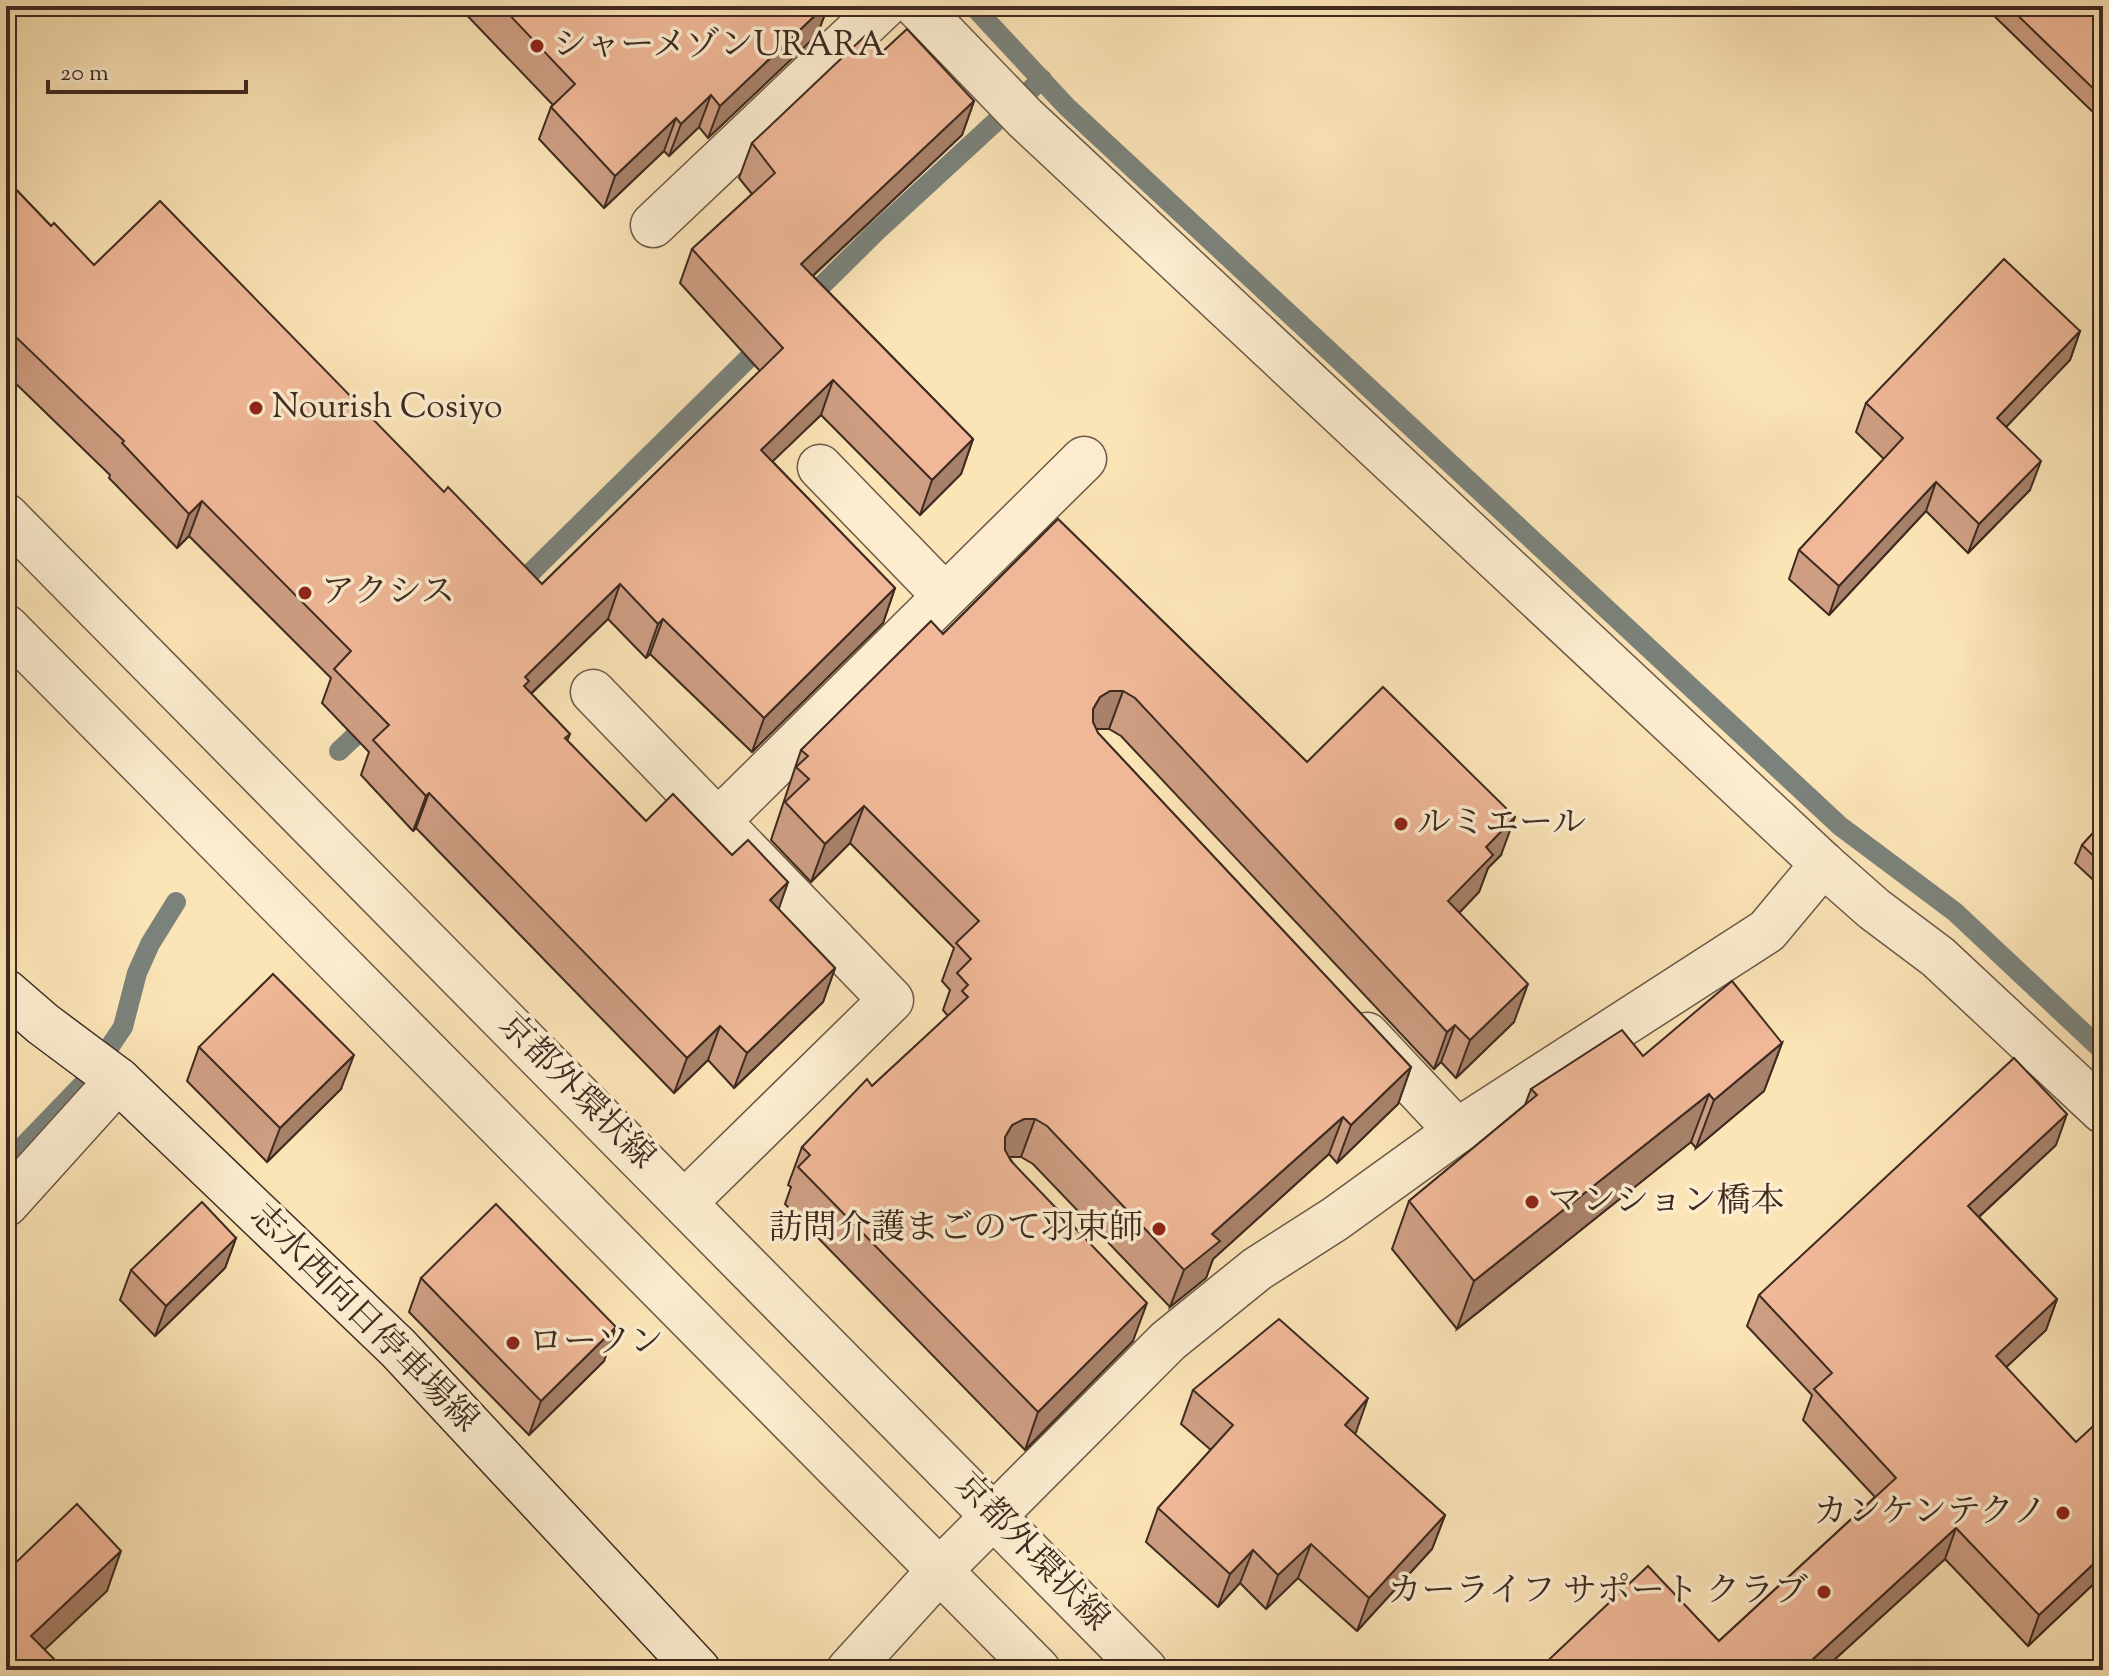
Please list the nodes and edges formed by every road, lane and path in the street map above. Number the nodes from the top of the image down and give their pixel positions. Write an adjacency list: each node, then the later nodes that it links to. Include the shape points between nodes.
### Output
1 (884, 6): 3 (street)
2 (917, 6): 11 (street, via 1012,106)
3 (653, 225)
4 (1084, 459): 7 (street)
5 (820, 467): 7 (street)
6 (6, 516): 17 (street, 京都外環状線)
7 (945, 596): 10 (street)
8 (6, 627): 20 (street)
9 (593, 692): 10 (street)
10 (718, 821): 17 (street, via 891,1000)
11 (1823, 864): 15 (street, via 1938,957); 16 (street, via 1767,931)
12 (6, 992): 14 (street, 志水西向日停車場線)
13 (1339, 1005): 16 (street)
14 (106, 1070): 18 (street); 21 (street, 志水西向日停車場線, via 398,1348)
15 (2103, 1111)
16 (1457, 1131): 19 (street, via 1335,1219 1157,1330 1108,1399)
17 (685, 1202): 19 (street, 京都外環状線)
18 (6, 1204)
19 (996, 1516): 20 (street); 24 (street, 京都外環状線)
20 (939, 1571): 22 (street); 23 (street)
21 (698, 1670)
22 (849, 1670)
23 (1038, 1670)
24 (1145, 1670)

